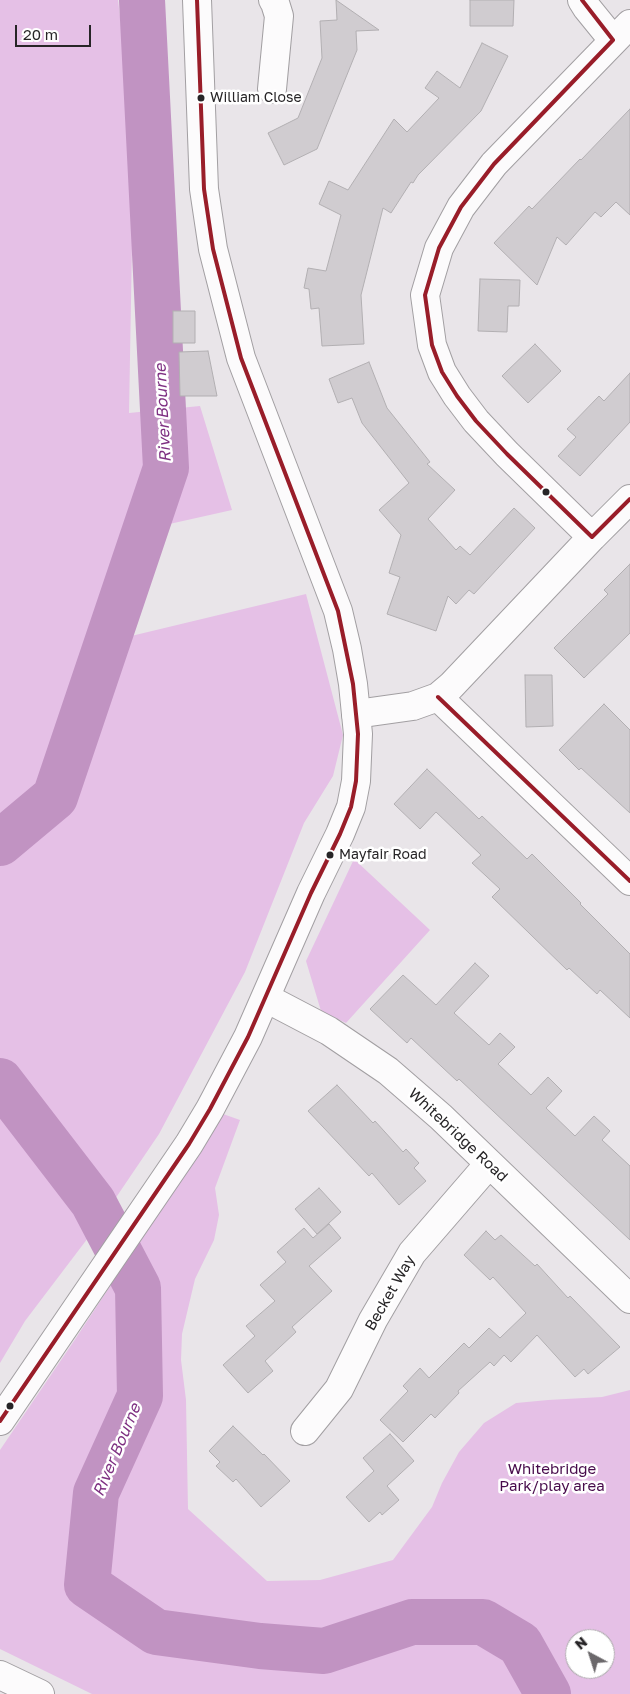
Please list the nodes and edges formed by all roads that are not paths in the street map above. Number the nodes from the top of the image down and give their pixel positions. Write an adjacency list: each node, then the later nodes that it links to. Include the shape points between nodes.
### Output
1 (198, 0): 9 (street, via 204,189 213,249 241,358 338,611)
2 (273, 0): 5 (street, via 279,16)
3 (582, 0): 4 (street, via 587,8)
4 (622, 32): 7 (street, via 494,164 461,207 439,248 425,295 432,345 456,396 507,454)
5 (272, 89)
6 (630, 499): 7 (street)
7 (592, 537): 8 (street)
8 (438, 697): 9 (street, via 413,706); 10 (street)
9 (356, 714): 11 (street, via 358,756 351,807)
10 (630, 881)
11 (266, 998): 12 (street, Whitebridge Road, via 329,1030 388,1071); 14 (street, via 214,1102 189,1144)
12 (489, 1164): 13 (street, Whitebridge Road); 15 (street, Becket Way, via 412,1253 373,1320 339,1389)
13 (630, 1299)
14 (0, 1421)
15 (305, 1431)
16 (0, 1675): 17 (street)
17 (40, 1694)

